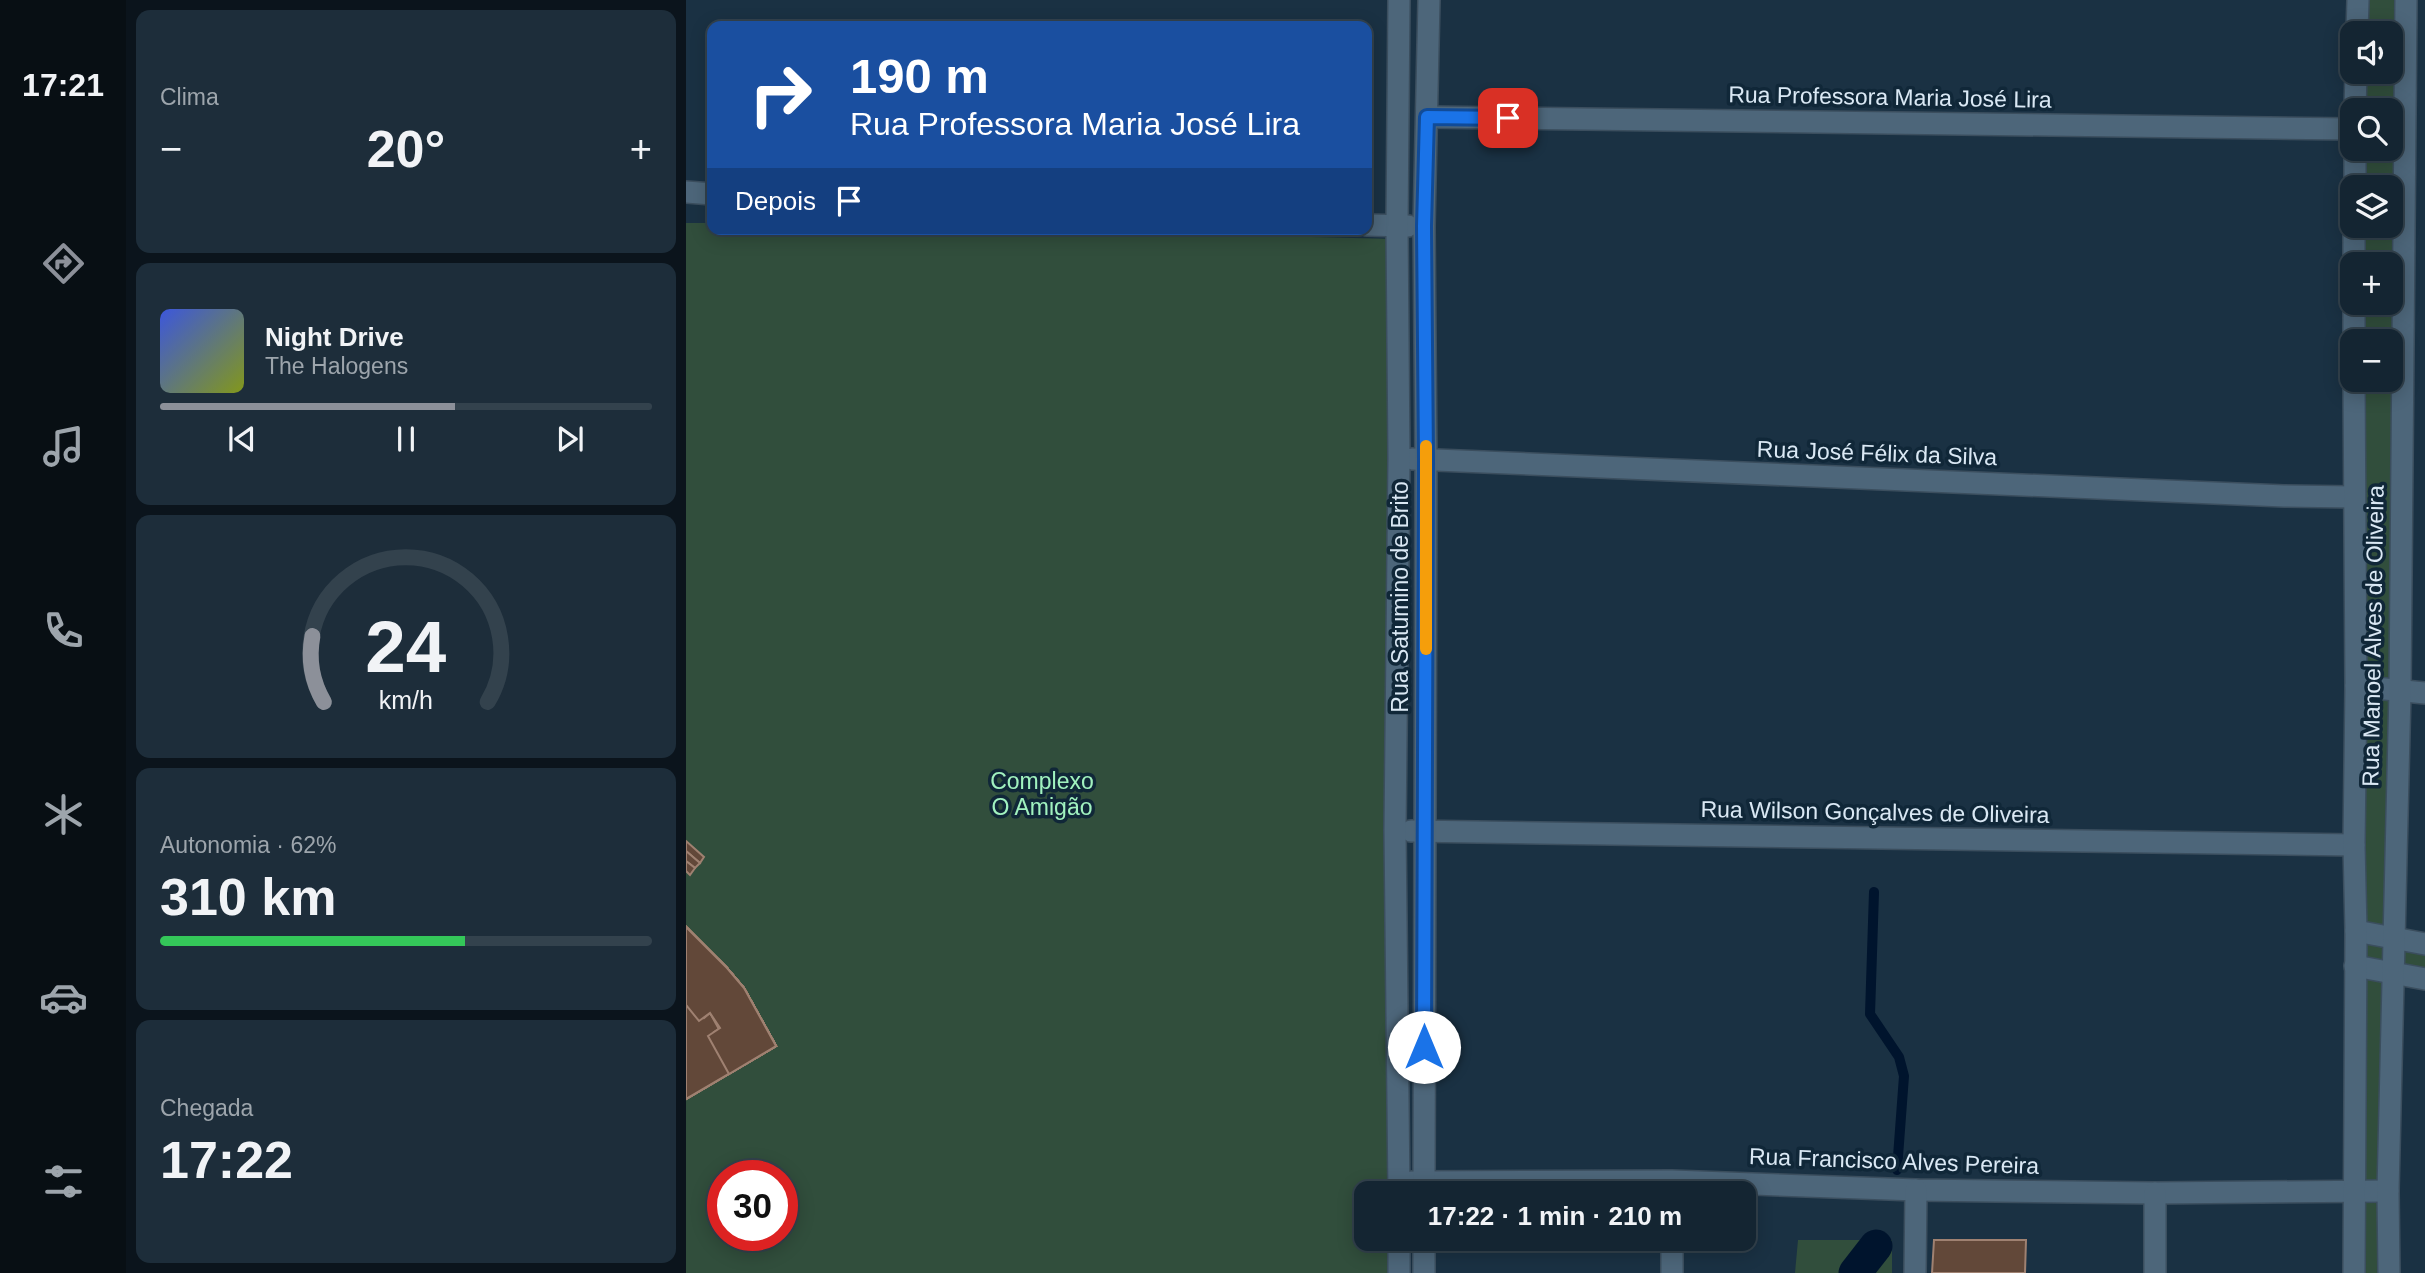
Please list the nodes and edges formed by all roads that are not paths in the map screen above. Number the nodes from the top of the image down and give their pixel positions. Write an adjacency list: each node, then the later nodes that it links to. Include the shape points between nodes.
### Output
1 (1399, 0): 11 (street, Rua Satumino de Brito)
2 (1429, 0): 6 (street, Rua Satumino de Brito)
3 (2358, 0): 5 (street)
4 (2406, 0): 18 (street, Rua Manoel Alves de Oliveira)
5 (2357, 21)
6 (1427, 117): 7 (street, Rua Professora Maria José Lira); 12 (street, Rua Satumino de Brito)
7 (2340, 130)
8 (686, 192): 9 (street)
9 (707, 194)
10 (1372, 225): 11 (street)
11 (1397, 226): 12 (street); 14 (street, Rua Satumino de Brito)
12 (1424, 226): 15 (street, Rua Satumino de Brito)
13 (2354, 392): 16 (street, Rua Manoel Alves de Oliveira)
14 (1399, 458): 15 (street, Rua José Félix da Silva); 20 (street, Rua Satumino de Brito)
15 (1426, 460): 16 (street, Rua José Félix da Silva); 21 (street, Rua Satumino de Brito)
16 (2353, 498): 17 (street, Rua Manoel Alves de Oliveira)
17 (2356, 686): 18 (street); 22 (street, Rua Manoel Alves de Oliveira)
18 (2400, 691): 19 (street); 24 (street, Rua Manoel Alves de Oliveira)
19 (2425, 693)
20 (1395, 830): 21 (street, Rua Wilson Gonçalves de Oliveira); 29 (street, Rua Satumino de Brito)
21 (1425, 831): 22 (street, Rua Wilson Gonçalves de Oliveira); 30 (street, Rua Satumino de Brito)
22 (2354, 845): 23 (street, Rua Manoel Alves de Oliveira)
23 (2356, 931): 24 (street); 26 (street, Rua Manoel Alves de Oliveira)
24 (2394, 937): 25 (street); 27 (street, Rua Manoel Alves de Oliveira)
25 (2425, 944)
26 (2355, 966): 27 (street); 33 (street, Rua Manoel Alves de Oliveira)
27 (2395, 972): 28 (street); 34 (street, Rua Manoel Alves de Oliveira)
28 (2425, 979)
29 (1399, 1181)
30 (1424, 1181)
31 (1756, 1188): 32 (street, Rua Francisco Alves Pereira)
32 (1916, 1190): 35 (street, Rua Francisco Alves Pereira); 42 (street)
33 (2354, 1191): 34 (street, Rua Francisco Alves Pereira); 35 (street, Rua Francisco Alves Pereira); 44 (street, Rua Manoel Alves de Oliveira)
34 (2388, 1191): 45 (street, Rua Manoel Alves de Oliveira)
35 (2155, 1193): 43 (street)
36 (1399, 1251): 39 (street)
37 (1424, 1251): 40 (street)
38 (1672, 1251): 41 (street)
39 (1399, 1273)
40 (1424, 1273)
41 (1672, 1273)
42 (1915, 1273)
43 (2155, 1273)
44 (2354, 1273)
45 (2389, 1273)

